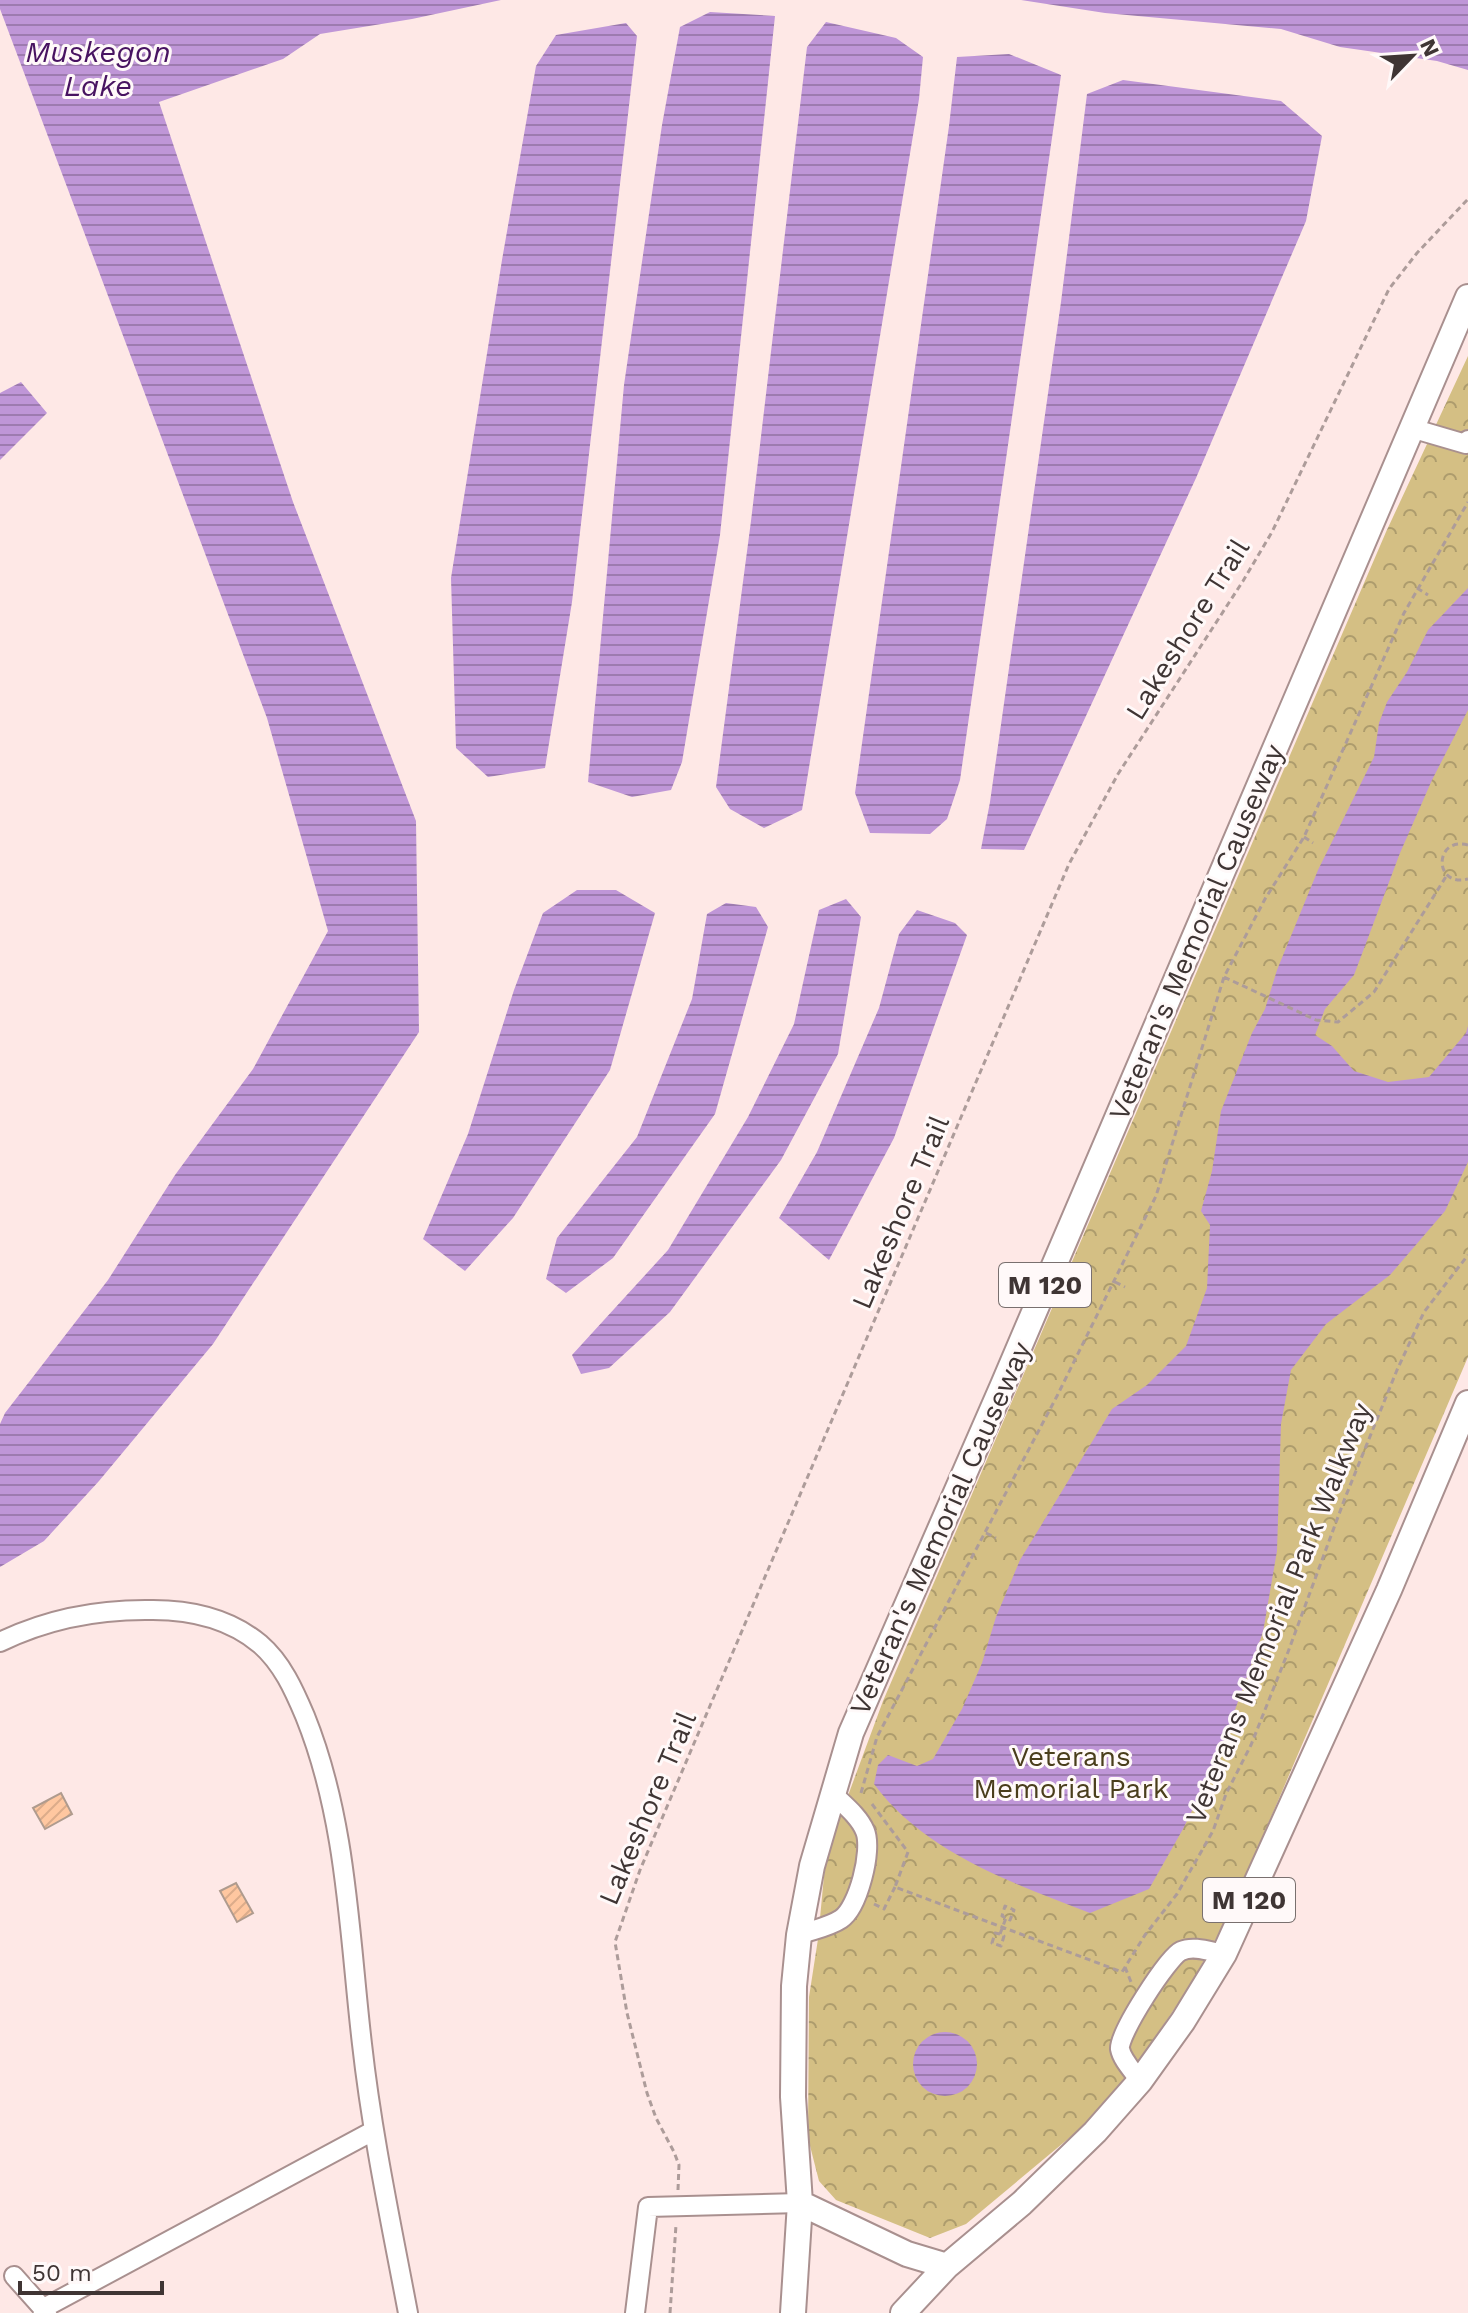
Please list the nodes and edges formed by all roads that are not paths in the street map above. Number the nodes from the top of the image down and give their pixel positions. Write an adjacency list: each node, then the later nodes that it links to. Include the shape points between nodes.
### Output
1 (1468, 297): 2 (main road, Veteran's Memorial Causeway / M 120)
2 (1411, 428): 3 (lane, via 1466,444); 6 (main road, Veteran's Memorial Causeway / M 120, via 851,1733)
3 (1468, 440)
4 (1468, 1403): 8 (main road, M 120)
5 (0, 1642): 10 (lane, via 81,1614 186,1610 235,1627 282,1668 316,1743 335,1819 349,1899)
6 (832, 1793): 7 (main road, Veteran's Memorial Causeway / M 120); 7 (lane, via 867,1835 863,1873 848,1913)
7 (799, 1935): 11 (main road, Veteran's Memorial Causeway / M 120, via 793,2097)
8 (1224, 1954): 9 (main road, M 120); 9 (lane, via 1185,1949 1154,1984 1120,2042)
9 (1140, 2081): 12 (main road, M 120, via 1022,2203)
10 (373, 2131): 14 (lane); 15 (lane)
11 (800, 2203): 12 (main road, via 907,2254); 16 (lane, via 648,2207); 17 (main road, Veteran's Memorial Causeway / M 120)
12 (947, 2266): 18 (main road, M 120)
13 (14, 2276): 14 (lane)
14 (44, 2311)
15 (408, 2313)
16 (635, 2313)
17 (793, 2313)
18 (903, 2313)

